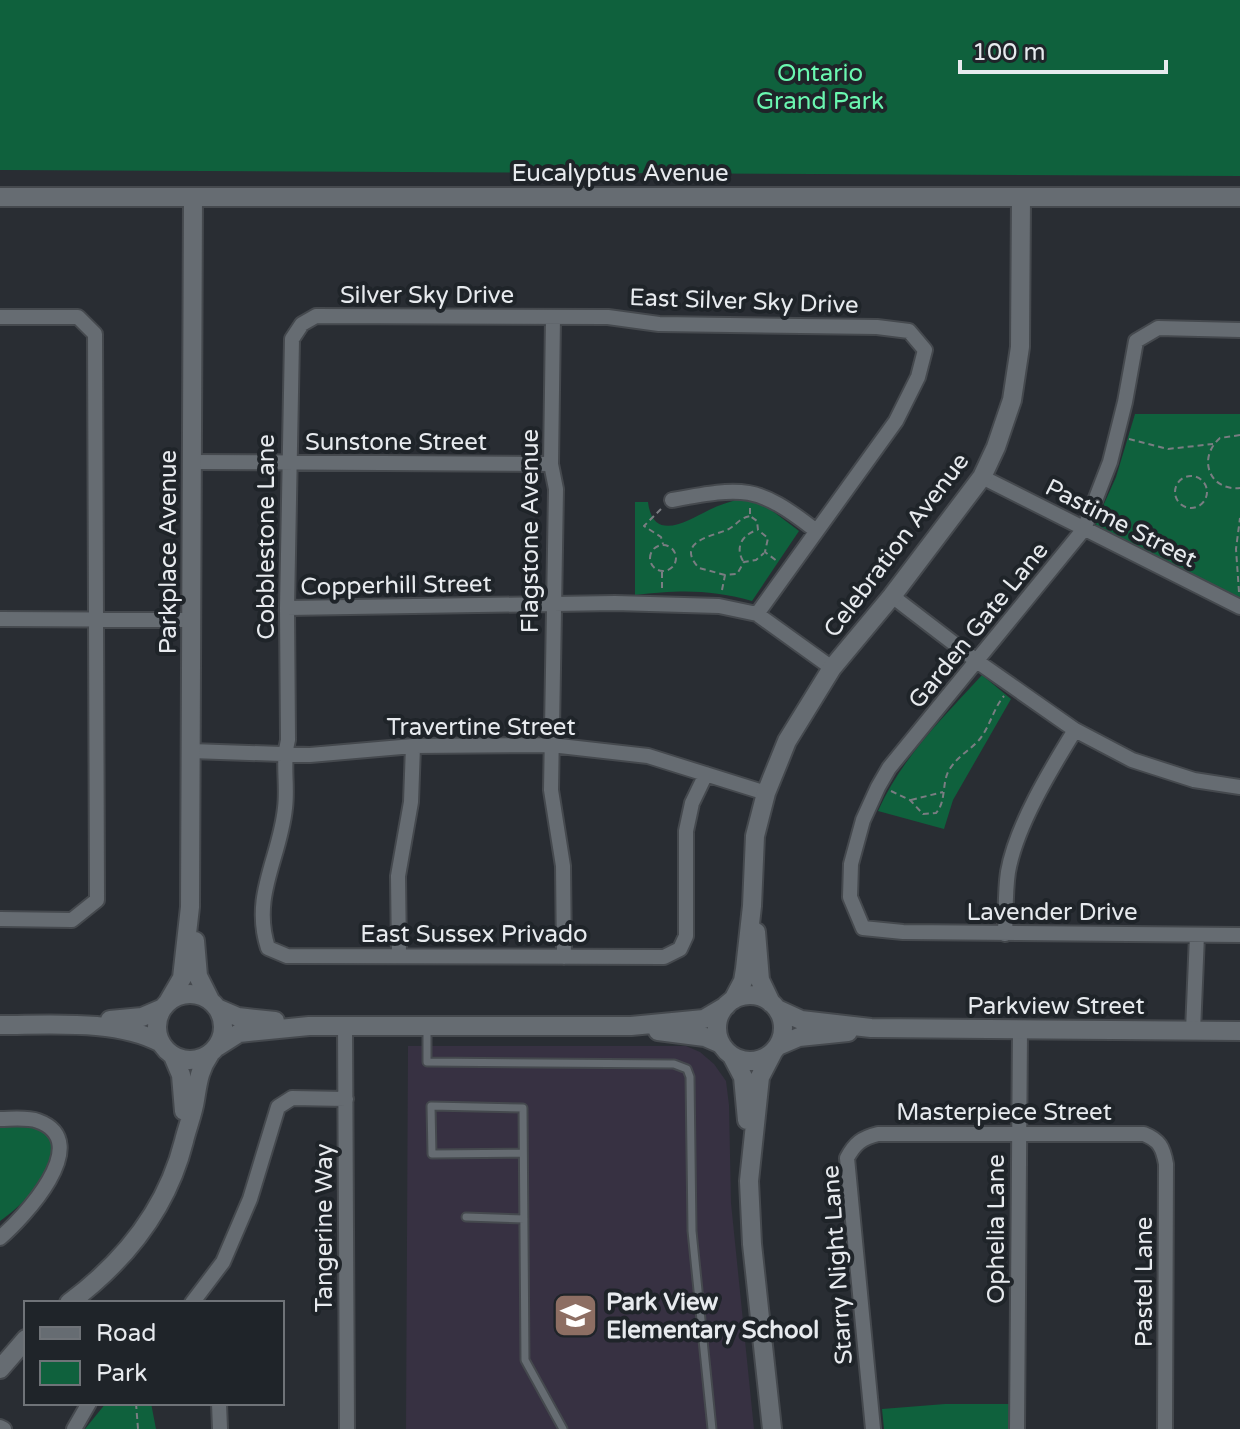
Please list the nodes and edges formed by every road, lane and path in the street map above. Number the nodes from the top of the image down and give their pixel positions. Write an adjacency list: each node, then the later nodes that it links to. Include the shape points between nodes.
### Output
1 (0, 197): 2 (street, Eucalyptus Avenue)
2 (193, 197): 3 (street, Eucalyptus Avenue); 12 (street, Parkplace Avenue)
3 (1021, 197): 4 (street, Eucalyptus Avenue); 15 (street, Celebration Avenue, via 1020,347 1012,400)
4 (1240, 197)
5 (0, 317): 40 (street, via 78,317 95,334)
6 (553, 317): 7 (street, Silver Sky Drive, via 316,316); 14 (street, Flagstone Avenue); 25 (street, East Silver Sky Drive, via 909,331 925,350 918,377 896,421)
7 (302, 324): 13 (street, Cobblestone Lane, via 292,339)
8 (1240, 330): 9 (street, Garden Gate Lane, via 1158,328 1136,341)
9 (1117, 435): 11 (path, via 1168,449); 23 (street, Garden Gate Lane)
10 (1240, 435): 11 (path)
11 (1213, 444): 16 (path, via 1207,461)
12 (192, 462): 13 (street, Sunstone Street); 41 (street, Parkplace Avenue)
13 (289, 464): 14 (street, Sunstone Street); 37 (street, Cobblestone Lane)
14 (551, 464): 34 (street, Flagstone Avenue, via 556,489)
15 (982, 477): 23 (street, Pastime Street); 32 (street, Celebration Avenue)
16 (1212, 477): 17 (path); 18 (path, via 1227,488)
17 (1203, 483): 17 (path, via 1206,497 1200,505 1186,508 1178,502 1176,487 1182,479)
18 (1240, 488)
19 (751, 492): 20 (street, via 726,490); 21 (path); 25 (street, via 784,506)
20 (672, 500): 26 (path, via 644,526 661,537)
21 (750, 516): 24 (path); 31 (path, via 693,547 699,568)
22 (1240, 518): 36 (path)
23 (1084, 529): 36 (street, Pastime Street); 42 (street, Garden Gate Lane)
24 (758, 530): 27 (path, via 768,538); 28 (path, via 741,541)
25 (815, 530): 29 (street)
26 (663, 546): 30 (path, via 650,556 652,565); 30 (path, via 676,558)
27 (765, 552): 28 (path); 29 (path)
28 (744, 562): 31 (path, via 737,574)
29 (788, 569): 38 (street)
30 (662, 571): 33 (path)
31 (725, 575): 35 (path)
32 (892, 596): 42 (street); 43 (street, Celebration Avenue)
33 (662, 604): 34 (street, Copperhill Street); 35 (street, Copperhill Street)
34 (553, 605): 37 (street, Copperhill Street); 46 (street, Flagstone Avenue)
35 (719, 606): 38 (street, Copperhill Street)
36 (1238, 606)
37 (287, 608): 49 (street, Cobblestone Lane)
38 (757, 614): 43 (street)
39 (0, 619): 40 (street)
40 (95, 619): 41 (street); 58 (street, via 97,900 72,920)
41 (192, 620): 48 (street, Parkplace Avenue)
42 (978, 662): 44 (street); 51 (street, Garden Gate Lane)
43 (832, 668): 54 (street, Celebration Avenue, via 787,741)
44 (1011, 686): 45 (street); 53 (path, via 980,738 949,770)
45 (1075, 730): 52 (street, via 1132,760 1194,780); 60 (street, via 1020,836 1008,871)
46 (551, 745): 47 (street, Travertine Street); 50 (street, Travertine Street, via 648,756); 65 (street, Flagstone Avenue, via 551,790 563,866)
47 (413, 746): 49 (street, Travertine Street); 64 (street, via 411,802 398,876)
48 (191, 751): 49 (street, Travertine Street); 57 (street, Parkplace Avenue)
49 (284, 754): 63 (street, Cobblestone Lane, via 285,811 263,897 261,928)
50 (706, 774): 54 (street, Travertine Street); 65 (street, East Sussex Privado, via 686,831 686,936 680,949 664,957)
51 (878, 787): 55 (path); 59 (street, Garden Gate Lane, via 851,864 850,897)
52 (1240, 787)
53 (943, 792): 55 (path); 55 (path, via 936,813 923,814)
54 (766, 793): 56 (street, Celebration Avenue, via 755,836)
55 (910, 800)
56 (752, 906): 66 (street, Celebration Avenue, via 743,981); 69 (street, Celebration Avenue, via 760,980)
57 (190, 907): 67 (street, Parkplace Avenue, via 198,976); 68 (street, Parkplace Avenue, via 182,978)
58 (0, 919)
59 (863, 928): 60 (street, Lavender Drive)
60 (1005, 934): 61 (street, Lavender Drive)
61 (1197, 935): 62 (street, Lavender Drive); 78 (street)
62 (1240, 935)
63 (268, 948): 64 (street, East Sussex Privado, via 287,956)
64 (399, 956): 65 (street, East Sussex Privado)
65 (564, 957)
66 (729, 1003): 69 (street, via 752,995); 75 (street, via 704,1019); 82 (street, via 717,1028)
67 (214, 1004): 68 (street, via 193,994); 72 (street, via 238,1017); 83 (street, via 224,1027)
68 (166, 1005): 71 (street, via 142,1017); 80 (street, via 157,1025)
69 (774, 1006): 76 (street, Parkview Street, via 801,1020); 81 (street, via 783,1027)
70 (0, 1025): 71 (street)
71 (71, 1026): 80 (street, via 131,1031)
72 (309, 1026): 73 (street); 83 (street, via 239,1033)
73 (345, 1026): 74 (street); 84 (street, Tangerine Way)
74 (427, 1026): 75 (street); 107 (lane, via 427,1062 674,1064 687,1069 692,1231)
75 (631, 1026): 82 (street, via 692,1035)
76 (871, 1028): 77 (street, Parkview Street); 81 (street, Parkview Street, via 811,1035)
77 (1020, 1030): 78 (street, Parkview Street); 87 (street, Ophelia Lane)
78 (1193, 1031): 79 (street, Parkview Street)
79 (1240, 1031)
80 (167, 1049): 83 (street, via 192,1061); 86 (street, via 181,1075)
81 (775, 1049): 82 (street, via 749,1061); 91 (street, via 760,1077)
82 (727, 1050): 91 (street, via 743,1077)
83 (214, 1051): 86 (street, via 198,1074)
84 (346, 1099): 96 (street, via 292,1098 278,1107 255,1185 223,1262); 105 (street, Tangerine Way)
85 (0, 1119): 94 (street, via 38,1121 48,1127 55,1135 58,1158 47,1186)
86 (186, 1130): 95 (street, via 152,1218 101,1278)
87 (1019, 1135): 88 (street, Masterpiece Street, via 1144,1134); 89 (street, Masterpiece Street, via 878,1134); 110 (street, Ophelia Lane)
88 (1156, 1139): 111 (street, Pastel Lane, via 1166,1164)
89 (854, 1145): 109 (street, Starry Night Lane, via 847,1176)
90 (523, 1153): 90 (lane, via 523,1108 431,1106 432,1154); 93 (lane)
91 (751, 1155): 108 (street, via 752,1244)
92 (466, 1217): 93 (lane)
93 (524, 1219): 106 (lane, via 525,1360)
94 (0, 1238)
95 (72, 1301)
96 (194, 1301)
97 (24, 1341): 98 (street)
98 (0, 1369)
99 (88, 1405): 102 (street)
100 (136, 1405): 103 (path)
101 (219, 1405): 104 (street)
102 (74, 1429)
103 (138, 1429)
104 (220, 1429)
105 (347, 1429)
106 (563, 1429)
107 (712, 1429)
108 (772, 1429)
109 (873, 1429)
110 (1017, 1429)
111 (1165, 1429)

